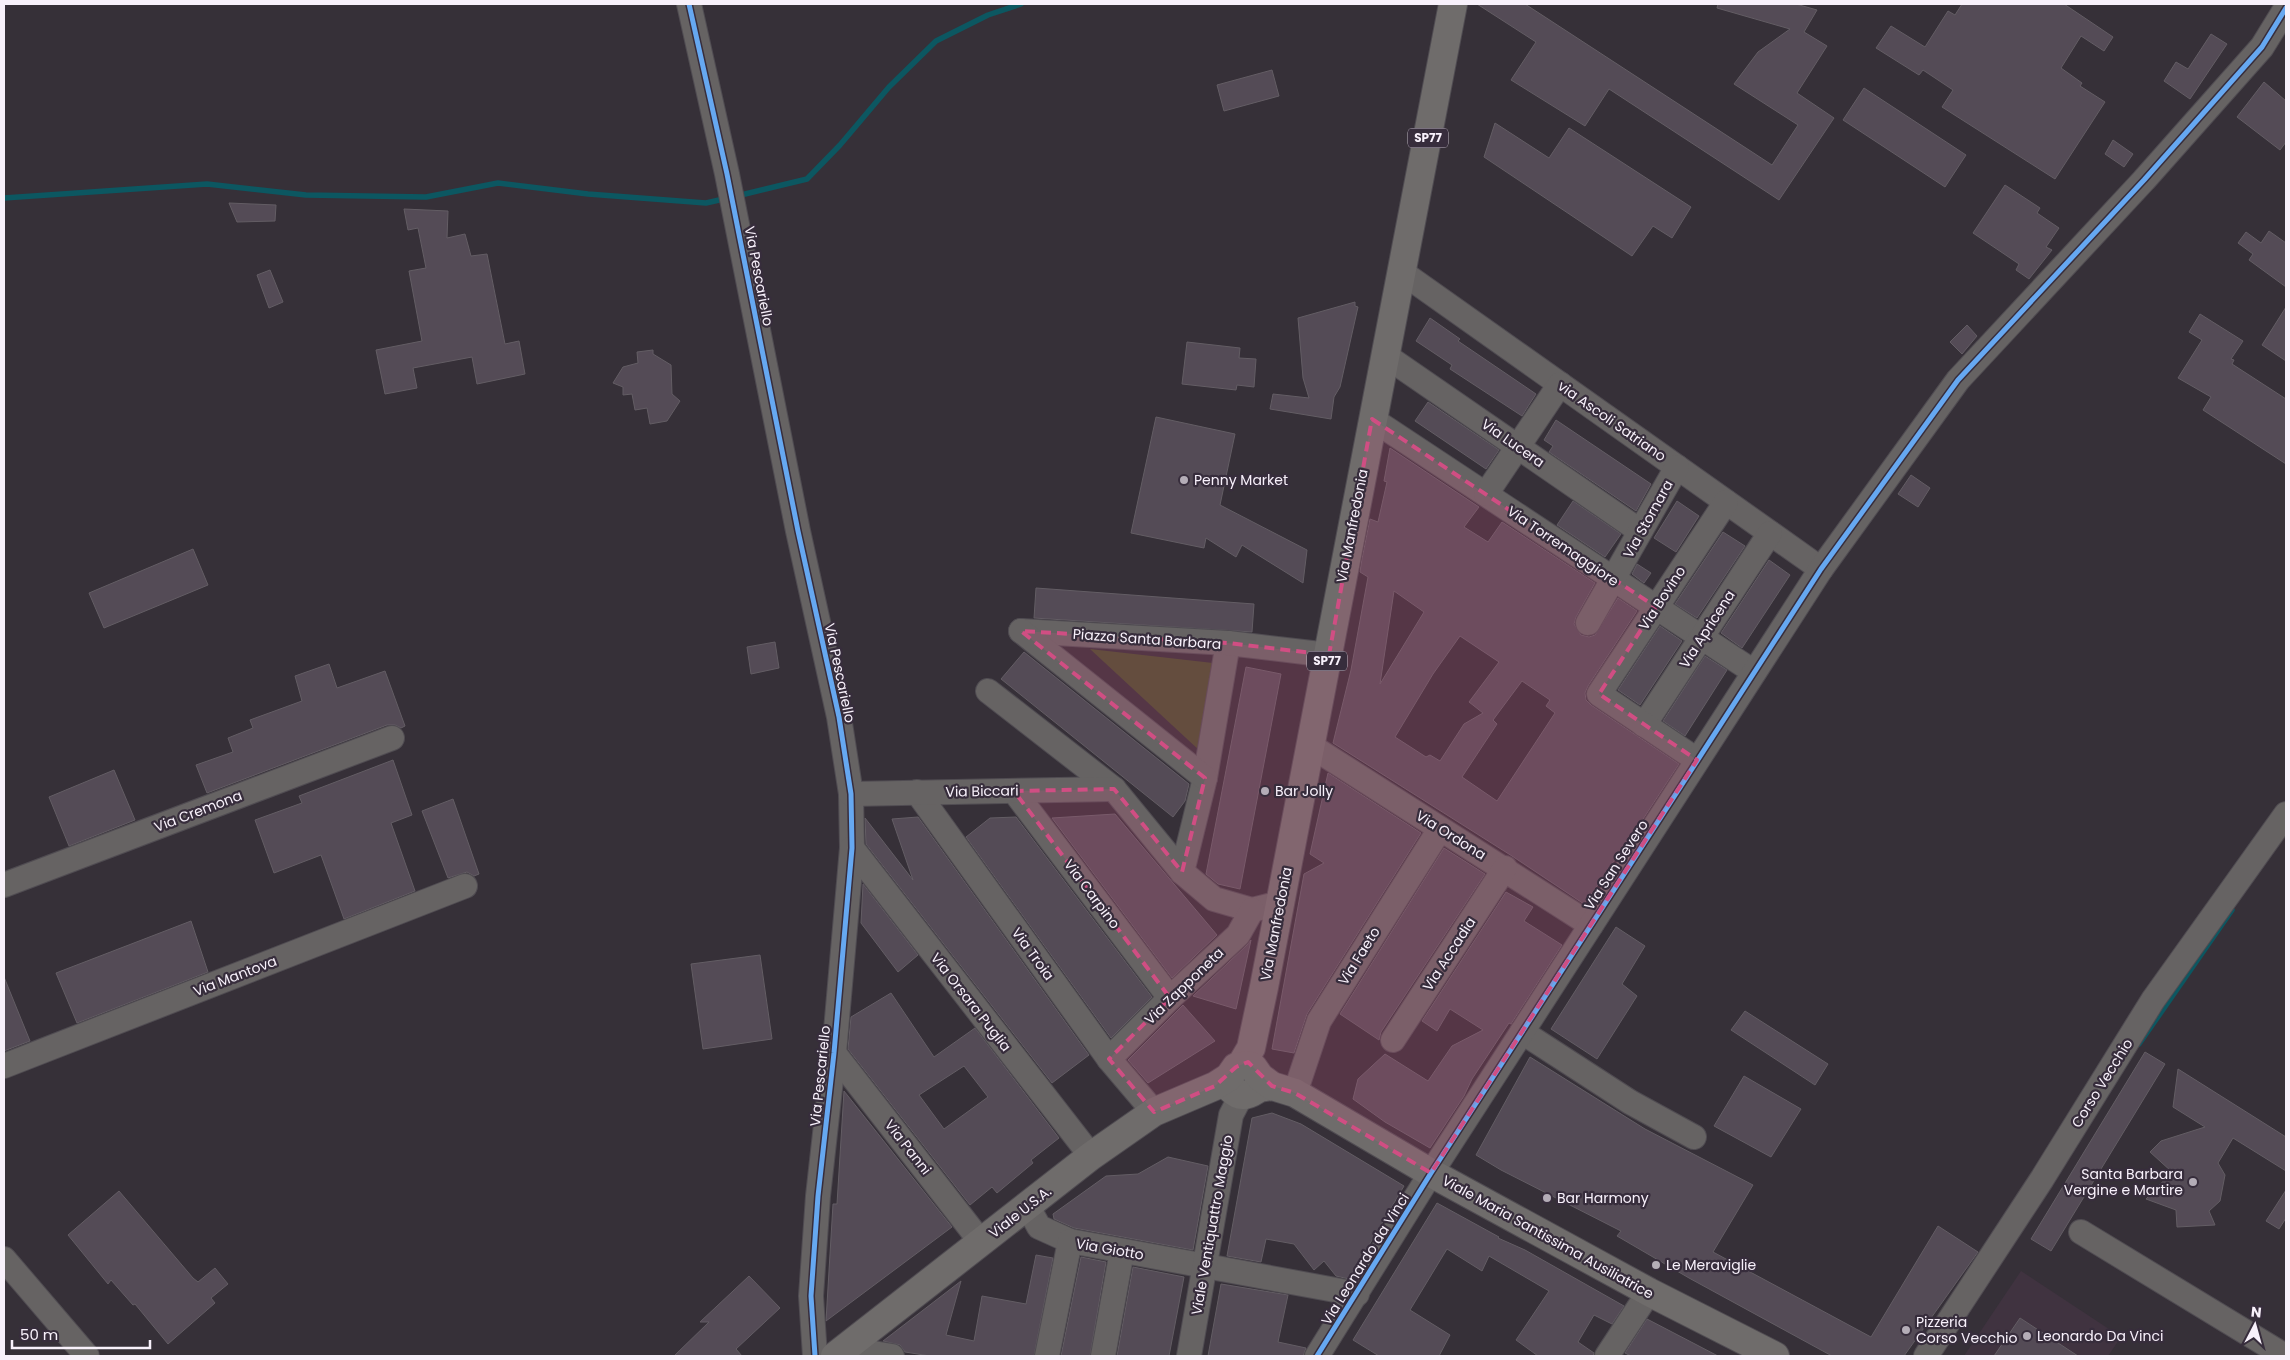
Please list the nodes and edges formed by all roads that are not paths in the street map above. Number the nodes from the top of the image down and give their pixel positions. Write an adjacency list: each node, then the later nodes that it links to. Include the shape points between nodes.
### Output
1 (689, 4): 31 (street, Via Pescariello, via 728,174)
2 (1453, 4): 4 (main road, Via Manfredonia / SP77)
3 (2286, 8): 14 (street, Via San Severo, via 2255,54 2144,180 1958,380)
4 (1402, 273): 5 (main road, Via Manfredonia / SP77); 6 (street, via Ascoli Satriano)
5 (1386, 356): 7 (main road, Via Manfredonia / SP77); 8 (street, Via Lucera)
6 (1560, 384): 8 (street); 9 (street, via Ascoli Satriano)
7 (1372, 419): 10 (street, Via Torremaggiore); 20 (main road, Via Manfredonia / SP77)
8 (1518, 447): 10 (street); 12 (street, Via Lucera)
9 (1677, 467): 11 (street, via Ascoli Satriano); 12 (street, Via Stornara)
10 (1486, 494): 15 (street, Via Torremaggiore)
11 (1726, 502): 13 (street, via Ascoli Satriano); 16 (street, Via Bovino)
12 (1640, 531): 15 (street, Via Stornara)
13 (1770, 532): 14 (street, via Ascoli Satriano); 18 (street, Via Apricena)
14 (1821, 569): 21 (street, Via San Severo)
15 (1614, 579): 16 (street, Via Torremaggiore); 17 (street, Via Stornara)
16 (1656, 607): 18 (street, Via Torremaggiore); 23 (street, Via Bovino, via 1599,694)
17 (1588, 623)
18 (1702, 637): 21 (street, Via Torremaggiore); 23 (street, Via Apricena)
19 (1228, 643): 20 (street); 27 (street, Piazza Santa Barbara); 27 (street, Piazza Santa Barbara, via 1021,631)
20 (1329, 655): 25 (main road, Via Manfredonia / SP77)
21 (1754, 672): 26 (street, Via San Severo)
22 (988, 691): 28 (street)
23 (1644, 725): 26 (street)
24 (392, 738): 37 (street, Via Cremona)
25 (1311, 746): 33 (street, Via Ordona); 39 (main road, Via Manfredonia / SP77)
26 (1697, 760): 41 (street, Via San Severo)
27 (1205, 778): 36 (street, Piazza Santa Barbara)
28 (1114, 789): 29 (street, Via Biccari); 36 (street)
29 (1014, 791): 30 (street, Via Biccari); 42 (street, Via Carpino)
30 (917, 792): 31 (street, Via Biccari); 46 (street, Via Troia)
31 (851, 794): 34 (street, Via Pescariello)
32 (2286, 814): 72 (street, Corso Vecchio, via 2153,1000 2042,1179)
33 (1440, 829): 35 (street, Via Ordona); 48 (street, Via Faeto, via 1318,1021)
34 (852, 848): 45 (street, Via Pescariello); 51 (street, Via Orsara Puglia)
35 (1505, 868): 41 (street, Via Ordona); 44 (street, Via Accadia)
36 (1182, 872): 40 (street, via 1214,899)
37 (4, 885)
38 (466, 886): 47 (street, Via Mantova)
39 (1280, 903): 40 (street); 48 (main road, Via Manfredonia / SP77)
40 (1252, 910): 42 (street, Via Zapponeta, via 1238,935)
41 (1591, 925): 43 (street, Via San Severo)
42 (1170, 998): 46 (street, Via Zapponeta)
43 (1522, 1032): 50 (street, via 1630,1102); 52 (street, Via San Severo)
44 (1393, 1040)
45 (834, 1053): 56 (street, Via Panni); 65 (street, Via Pescariello, via 811,1296)
46 (1109, 1059): 49 (street, Via Troia)
47 (4, 1066)
48 (1250, 1079): 49 (main road, Viale U.S.A.); 52 (main road, Viale Maria Santissima Ausiliatrice); 59 (street, Viale Ventiquattro Maggio, via 1231,1115)
49 (1154, 1112): 51 (main road, Viale U.S.A.)
50 (1694, 1137)
51 (1091, 1156): 53 (main road, Viale U.S.A.)
52 (1430, 1173): 60 (main road, Viale Maria Santissima Ausiliatrice); 61 (street, Via Leonardo da Vinci)
53 (1028, 1207): 55 (street, Via Giotto, via 1039,1227); 56 (main road, Viale U.S.A.)
54 (2081, 1232): 73 (street)
55 (1070, 1241): 57 (street, Via Giotto); 67 (street)
56 (981, 1242): 62 (main road, Viale U.S.A.)
57 (1122, 1251): 59 (street, Via Giotto); 68 (street)
58 (4, 1258): 64 (street)
59 (1206, 1266): 61 (street, Via Giotto); 69 (street, Viale Ventiquattro Maggio)
60 (1649, 1292): 63 (street); 71 (main road, Viale Maria Santissima Ausiliatrice)
61 (1358, 1294): 70 (street, Via Leonardo da Vinci)
62 (846, 1351): 66 (street)
63 (1610, 1355)
64 (87, 1356)
65 (815, 1356)
66 (892, 1356)
67 (1047, 1356)
68 (1103, 1356)
69 (1189, 1356)
70 (1317, 1356)
71 (1775, 1356)
72 (1926, 1356)
73 (2285, 1356)

